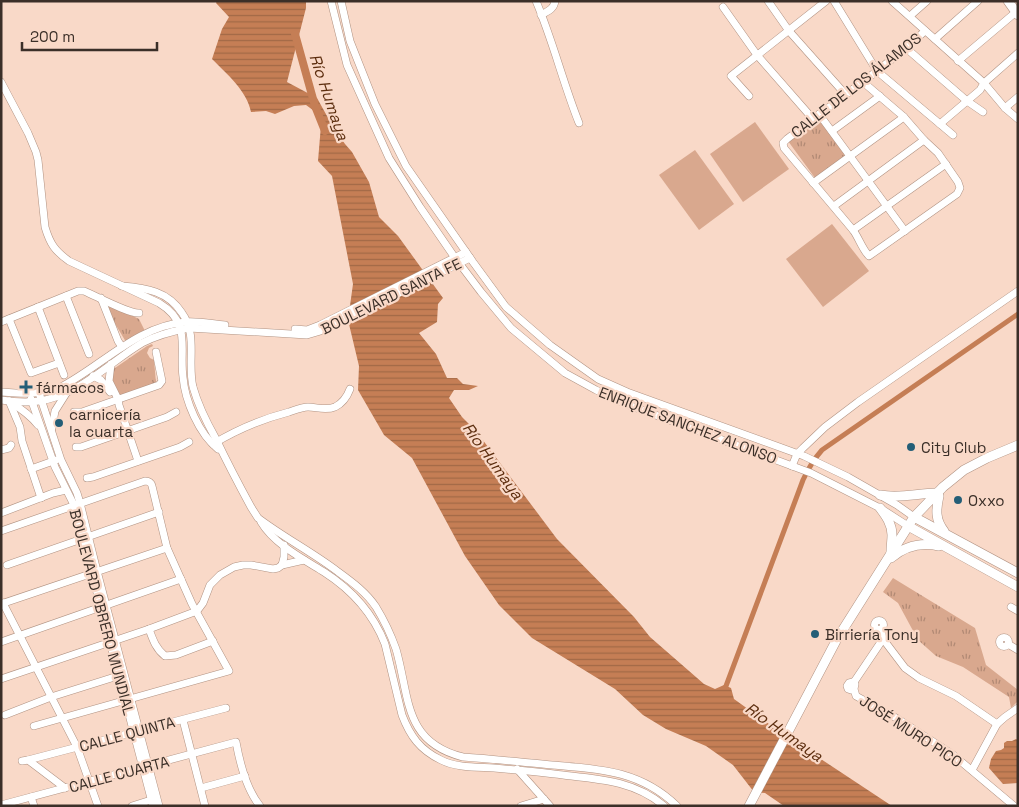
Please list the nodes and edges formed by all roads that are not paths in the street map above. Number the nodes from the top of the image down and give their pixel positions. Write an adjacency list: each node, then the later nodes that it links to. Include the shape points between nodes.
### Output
1 (331, 1): 25 (street, ENRIQUE SANCHEZ ALONSO)
2 (341, 1): 24 (street, ENRIQUE SANCHEZ ALONSO, via 350,41)
3 (536, 1): 13 (street)
4 (555, 1): 13 (street, via 550,11)
5 (768, 1): 16 (street)
6 (826, 1): 16 (street)
7 (834, 1): 23 (street)
8 (892, 1): 15 (street)
9 (927, 1): 15 (street)
10 (978, 1): 18 (street)
11 (1008, 1): 14 (main road)
12 (722, 7): 21 (street)
13 (542, 14): 40 (street)
14 (1017, 14): 22 (street)
15 (910, 16): 17 (street)
16 (789, 30): 21 (street); 29 (street)
17 (925, 31): 18 (street); 19 (street, CALLE DE LOS ÁLAMOS)
18 (935, 39): 22 (street)
19 (906, 48): 23 (street, CALLE DE LOS ÁLAMOS); 33 (street)
20 (1018, 53): 28 (street)
21 (757, 55): 30 (street, via 731,76); 38 (street)
22 (958, 60): 28 (street)
23 (877, 71): 27 (street, CALLE DE LOS ÁLAMOS); 41 (street)
24 (363, 72): 25 (street); 52 (street, ENRIQUE SANCHEZ ALONSO, via 406,166)
25 (352, 76): 54 (street, ENRIQUE SANCHEZ ALONSO, via 389,158)
26 (1, 82): 57 (street, via 34,146 46,227 53,247 69,262)
27 (863, 82): 29 (street, CALLE DE LOS ÁLAMOS); 31 (street)
28 (984, 84): 33 (street); 34 (street)
29 (846, 94): 36 (street, CALLE DE LOS ÁLAMOS)
30 (748, 96)
31 (880, 96): 37 (street); 42 (street)
32 (1018, 98): 34 (street)
33 (967, 101): 35 (street); 41 (street)
34 (1005, 108): 39 (street)
35 (983, 112)
36 (819, 114): 38 (street, CALLE DE LOS ÁLAMOS); 42 (street)
37 (904, 117): 44 (street); 45 (street)
38 (813, 119): 48 (street, CALLE DE LOS ÁLAMOS, via 783,143)
39 (1018, 119)
40 (579, 123)
41 (940, 124): 43 (street)
42 (832, 131): 45 (street)
43 (953, 136)
44 (924, 140): 46 (street); 47 (street)
45 (850, 156): 47 (street); 48 (street)
46 (946, 164): 50 (street); 53 (street, via 958,182 957,194)
47 (868, 181): 49 (street); 50 (street)
48 (813, 183): 49 (street)
49 (834, 206): 51 (street)
50 (886, 206): 51 (street); 53 (street)
51 (853, 230): 53 (street, via 866,254 871,256)
52 (451, 231): 54 (street); 55 (street, ENRIQUE SANCHEZ ALONSO)
53 (904, 231)
54 (441, 238): 56 (street, ENRIQUE SANCHEZ ALONSO)
55 (468, 255): 56 (street, BOULEVARD SANTA FE); 93 (street, ENRIQUE SANCHEZ ALONSO, via 506,307 550,346 598,379)
56 (454, 262): 65 (street, BOULEVARD SANTA FE, via 307,330); 96 (street, ENRIQUE SANCHEZ ALONSO, via 511,328 565,373 626,404)
57 (122, 286): 65 (street, via 153,290 169,298); 66 (street, via 164,306)
58 (1018, 291): 93 (street, via 858,402 817,434)
59 (66, 296): 60 (street, via 84,291); 61 (street); 69 (street)
60 (101, 298): 62 (street); 67 (street, via 115,333)
61 (38, 307): 63 (street); 70 (street)
62 (139, 313)
63 (9, 319): 64 (street); 70 (street, via 31,373)
64 (1, 322)
65 (189, 325): 66 (street, BOULEVARD SANTA FE); 88 (street, via 193,385)
66 (179, 326): 67 (street, BOULEVARD SANTA FE, via 171,324 149,332); 88 (street, via 187,397 204,434)
67 (126, 348): 71 (street, BOULEVARD SANTA FE); 73 (street, BOULEVARD SANTA FE)
68 (156, 352): 81 (street, via 161,383)
69 (89, 354)
70 (59, 363): 72 (street)
71 (111, 364): 73 (street, BOULEVARD SANTA FE); 74 (street)
72 (64, 374)
73 (89, 376): 74 (street); 77 (street, BOULEVARD SANTA FE); 78 (street, BOULEVARD SANTA FE)
74 (107, 384): 81 (street)
75 (350, 389): 88 (street, via 341,403 333,408 308,407 280,414)
76 (1, 392): 79 (street, BOULEVARD SANTA FE)
77 (66, 392): 78 (street, BOULEVARD SANTA FE); 86 (street, via 55,411)
78 (40, 397): 79 (street, BOULEVARD SANTA FE); 86 (street, BOULEVARD OBRERO MUNDIAL)
79 (31, 398): 80 (street, BOULEVARD SANTA FE); 84 (street, BOULEVARD OBRERO MUNDIAL)
80 (7, 401): 84 (street); 97 (street, via 20,427)
81 (117, 401): 82 (street); 85 (street)
82 (74, 412)
83 (176, 412): 85 (street)
84 (41, 428): 94 (street, BOULEVARD OBRERO MUNDIAL)
85 (128, 430): 90 (street); 95 (street)
86 (51, 431): 94 (street, BOULEVARD OBRERO MUNDIAL)
87 (189, 442): 95 (street)
88 (215, 443): 107 (street)
89 (11, 445): 92 (street)
90 (76, 447)
91 (1018, 447): 100 (main road, via 970,467)
92 (2, 448)
93 (801, 455): 96 (street); 101 (street, ENRIQUE SANCHEZ ALONSO)
94 (57, 460): 97 (street); 99 (street, BOULEVARD OBRERO MUNDIAL); 103 (street, BOULEVARD OBRERO MUNDIAL, via 77,493)
95 (138, 461): 98 (street)
96 (795, 467): 104 (street, ENRIQUE SANCHEZ ALONSO)
97 (31, 469): 102 (street)
98 (87, 478)
99 (66, 490): 102 (street); 103 (street, BOULEVARD OBRERO MUNDIAL)
100 (938, 494): 101 (main road); 108 (main road); 111 (main road, via 937,520)
101 (880, 495): 108 (street, ENRIQUE SANCHEZ ALONSO)
102 (41, 498): 105 (street)
103 (77, 504): 106 (street, via 145,481 151,483); 110 (street); 112 (street, BOULEVARD OBRERO MUNDIAL)
104 (880, 508): 109 (street, ENRIQUE SANCHEZ ALONSO); 116 (main road, via 892,532)
105 (1, 512)
106 (158, 512): 112 (street); 115 (street)
107 (258, 518): 113 (street, via 267,531); 152 (street, via 328,564 368,597 392,639 414,718 430,742 445,752 463,757)
108 (917, 518): 109 (main road); 111 (main road)
109 (910, 527): 114 (main road); 116 (main road)
110 (1, 531)
111 (950, 536): 121 (main road)
112 (86, 538): 118 (street); 120 (street, BOULEVARD OBRERO MUNDIAL)
113 (284, 545): 117 (street); 119 (street)
114 (946, 546): 116 (main road, via 915,545); 123 (main road)
115 (166, 548): 120 (street); 122 (street)
116 (890, 557): 141 (main road, via 837,639)
117 (304, 560): 119 (street); 155 (street, via 349,590 370,615 385,644 402,715 410,733 421,746 451,764)
118 (7, 565)
119 (282, 565): 126 (street, via 274,569 242,565 226,571 210,585)
120 (94, 572): 124 (street); 125 (street, BOULEVARD OBRERO MUNDIAL)
121 (1018, 573)
122 (181, 579): 125 (street); 126 (street)
123 (1018, 587)
124 (2, 604): 129 (street)
125 (103, 606): 129 (street); 133 (street, BOULEVARD OBRERO MUNDIAL)
126 (197, 611): 127 (street); 131 (street)
127 (149, 629): 131 (street, via 159,650 166,656); 133 (street)
128 (881, 629): 130 (street)
129 (20, 636): 132 (street); 136 (street)
130 (883, 639): 147 (street, via 900,663 912,673 956,696); 156 (street, JOSÉ MURO PICO, via 854,686 856,696 898,719)
131 (213, 641): 140 (street, via 229,671)
132 (1, 642)
133 (112, 642): 136 (street); 137 (street, BOULEVARD OBRERO MUNDIAL)
134 (1008, 644): 135 (street)
135 (1018, 650)
136 (36, 666): 138 (street); 139 (street)
137 (122, 675): 139 (street); 140 (street, BOULEVARD OBRERO MUNDIAL)
138 (1, 679)
139 (51, 697): 144 (street); 145 (street)
140 (128, 699): 145 (street); 149 (street, BOULEVARD OBRERO MUNDIAL)
141 (805, 702): 176 (main road); 177 (main road)
142 (226, 708): 146 (street, CALLE QUINTA)
143 (1018, 708): 147 (street)
144 (5, 715)
145 (62, 718): 148 (street); 150 (street)
146 (183, 720): 149 (street, CALLE QUINTA); 151 (street)
147 (997, 724): 156 (street)
148 (34, 726)
149 (136, 732): 150 (street, CALLE QUINTA); 154 (street, BOULEVARD OBRERO MUNDIAL)
150 (77, 747): 159 (street); 160 (street, CALLE QUINTA, via 25,761)
151 (192, 754): 154 (street, CALLE CUARTA); 158 (street, CALLE CUARTA, via 236,742); 161 (street)
152 (510, 760): 153 (street); 155 (street)
153 (540, 763): 157 (street); 175 (street, via 621,773 655,788)
154 (146, 766): 159 (street, CALLE CUARTA); 164 (street, BOULEVARD OBRERO MUNDIAL); 169 (street, BOULEVARD OBRERO MUNDIAL)
155 (519, 770): 157 (street); 163 (street)
156 (972, 770): 178 (street, JOSÉ MURO PICO)
157 (545, 773): 174 (street, via 606,779 647,794)
158 (245, 776): 161 (street); 171 (street)
159 (89, 782): 160 (street, CALLE CUARTA); 167 (street)
160 (65, 788): 162 (street, CALLE CUARTA)
161 (201, 788): 170 (street)
162 (31, 797): 165 (street, CALLE CUARTA); 166 (street)
163 (544, 799): 172 (street); 173 (street)
164 (152, 803): 168 (street)
165 (1, 805)
166 (34, 806)
167 (98, 806)
168 (132, 806)
169 (159, 806)
170 (205, 806)
171 (260, 806)
172 (521, 806)
173 (550, 806)
174 (664, 806)
175 (677, 806)
176 (749, 806)
177 (754, 806)
178 (1014, 806)

